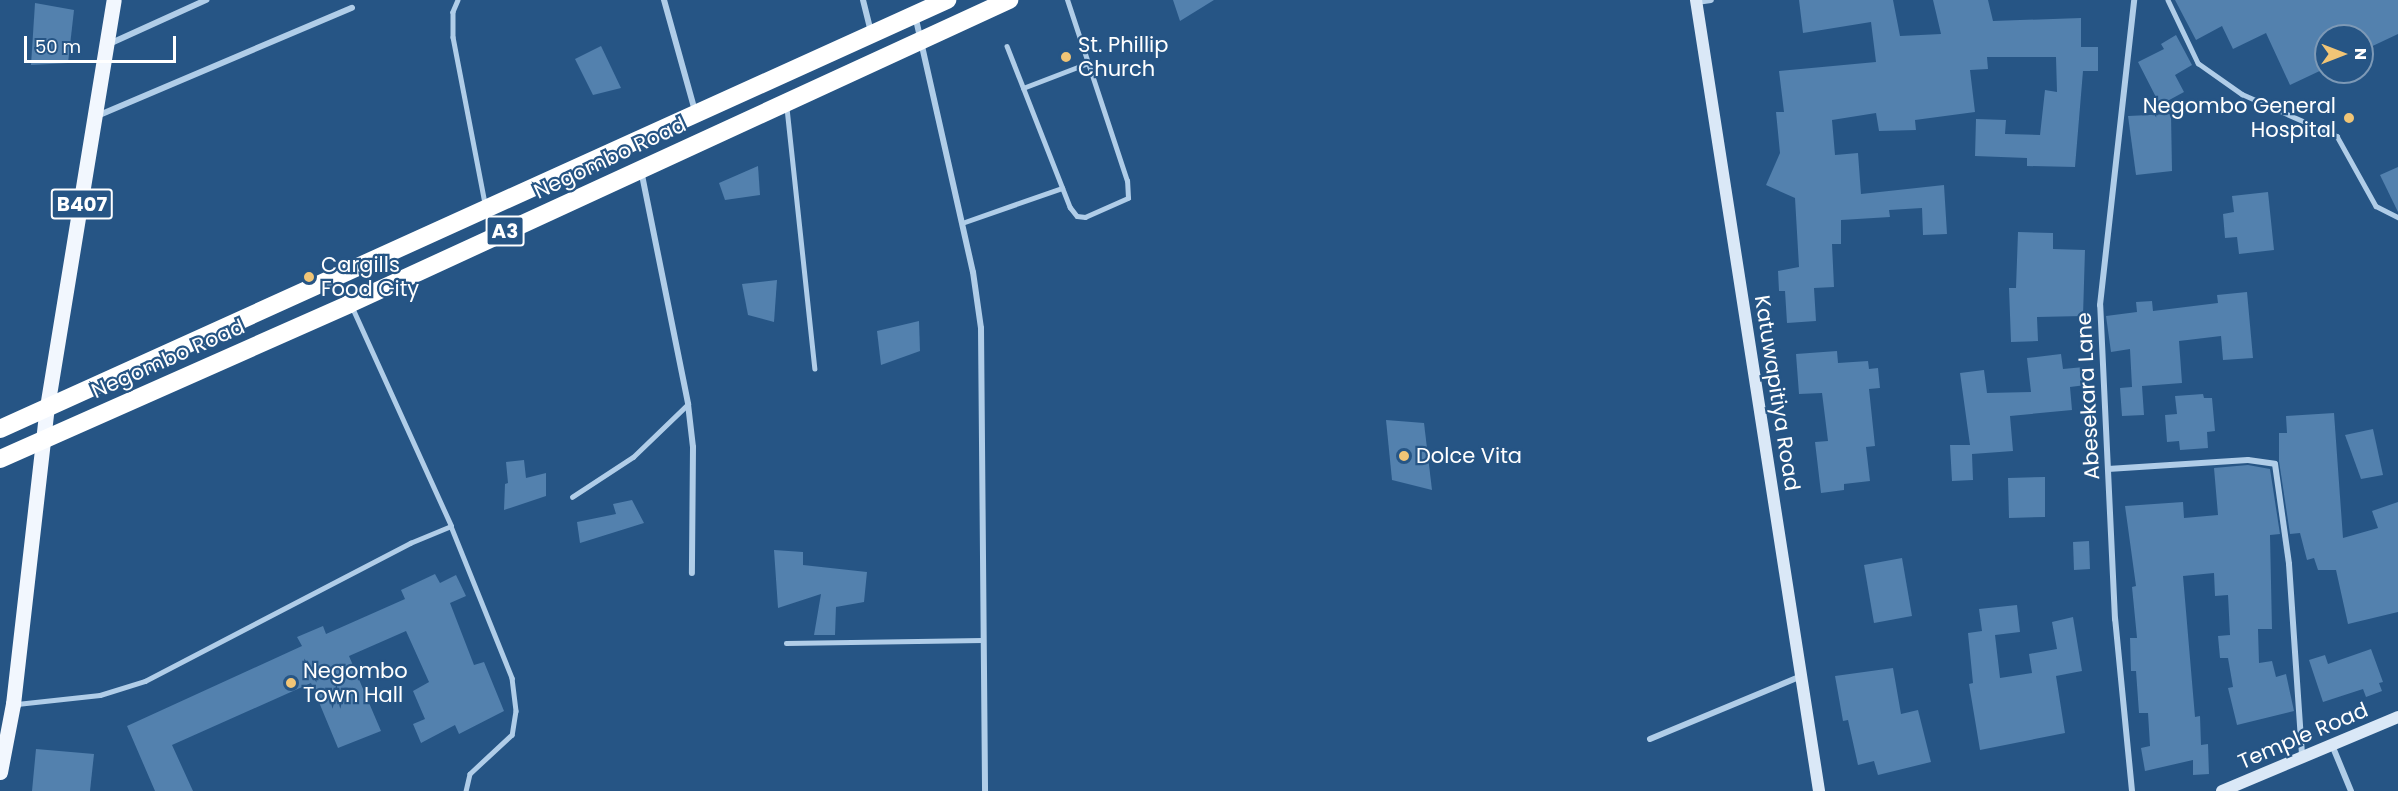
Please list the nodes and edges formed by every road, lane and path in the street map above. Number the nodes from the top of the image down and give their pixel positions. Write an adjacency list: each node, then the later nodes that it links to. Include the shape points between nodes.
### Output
1 (114, 0): 17 (main road, B407)
2 (206, 0): 17 (street)
3 (458, 0): 26 (lane, via 453,12 453,37)
4 (664, 0): 22 (street)
5 (863, 0): 15 (street)
6 (947, 0): 14 (highway, Negombo Road / A3)
7 (1009, 0): 16 (highway, Negombo Road / A3)
8 (1067, 0): 19 (lane)
9 (1711, 0): 12 (street)
10 (2134, 0): 36 (street, Abesekara Lane, via 2100,305)
11 (2168, 0): 27 (lane, via 2198,63 2242,94 2337,136 2376,206)
12 (1696, 1): 42 (street, Katuwapitiya Road)
13 (352, 8): 23 (street)
14 (915, 15): 15 (highway, Negombo Road / A3); 16 (street)
15 (872, 34): 22 (highway, Negombo Road / A3)
16 (922, 41): 21 (highway, Negombo Road / A3); 28 (street)
17 (109, 44): 23 (main road, B407)
18 (1007, 46): 20 (lane)
19 (1088, 63): 20 (lane); 25 (lane, via 1130,192 1128,198 1085,217 1077,216)
20 (1023, 88): 25 (lane)
21 (786, 102): 24 (highway, Negombo Road / A3); 30 (lane)
22 (696, 115): 26 (highway, Negombo Road / A3)
23 (97, 116): 32 (main road, B407)
24 (640, 168): 29 (highway, Negombo Road / A3); 31 (street)
25 (1062, 188): 28 (lane)
26 (487, 210): 32 (highway, Negombo Road / A3)
27 (2398, 217)
28 (962, 223): 40 (street, via 981,328)
29 (349, 304): 34 (highway, Negombo Road / A3); 38 (lane)
30 (815, 368)
31 (688, 404): 37 (lane, via 633,457); 39 (street, via 693,447)
32 (47, 407): 33 (highway, Negombo Road / A3); 34 (main road)
33 (0, 429)
34 (45, 438): 35 (highway, Negombo Road / A3); 43 (main road)
35 (0, 459)
36 (2108, 469): 47 (street, via 2248,460 2275,464 2289,564); 52 (street, Abesekara Lane, via 2115,619)
37 (572, 497)
38 (451, 526): 43 (lane, via 410,543 145,681 100,695); 49 (lane, via 512,678 516,711 512,735 470,774)
39 (692, 573)
40 (982, 640): 41 (lane); 50 (street)
41 (786, 643)
42 (1801, 676): 45 (street); 51 (street, Katuwapitiya Road)
43 (13, 704): 48 (main road)
44 (2398, 717): 46 (street, Temple Road)
45 (1650, 739)
46 (2332, 745): 47 (street, Temple Road); 54 (street)
47 (2302, 757): 53 (street, Temple Road)
48 (0, 772)
49 (466, 791)
50 (985, 791)
51 (1819, 791)
52 (2132, 791)
53 (2222, 791)
54 (2351, 791)

